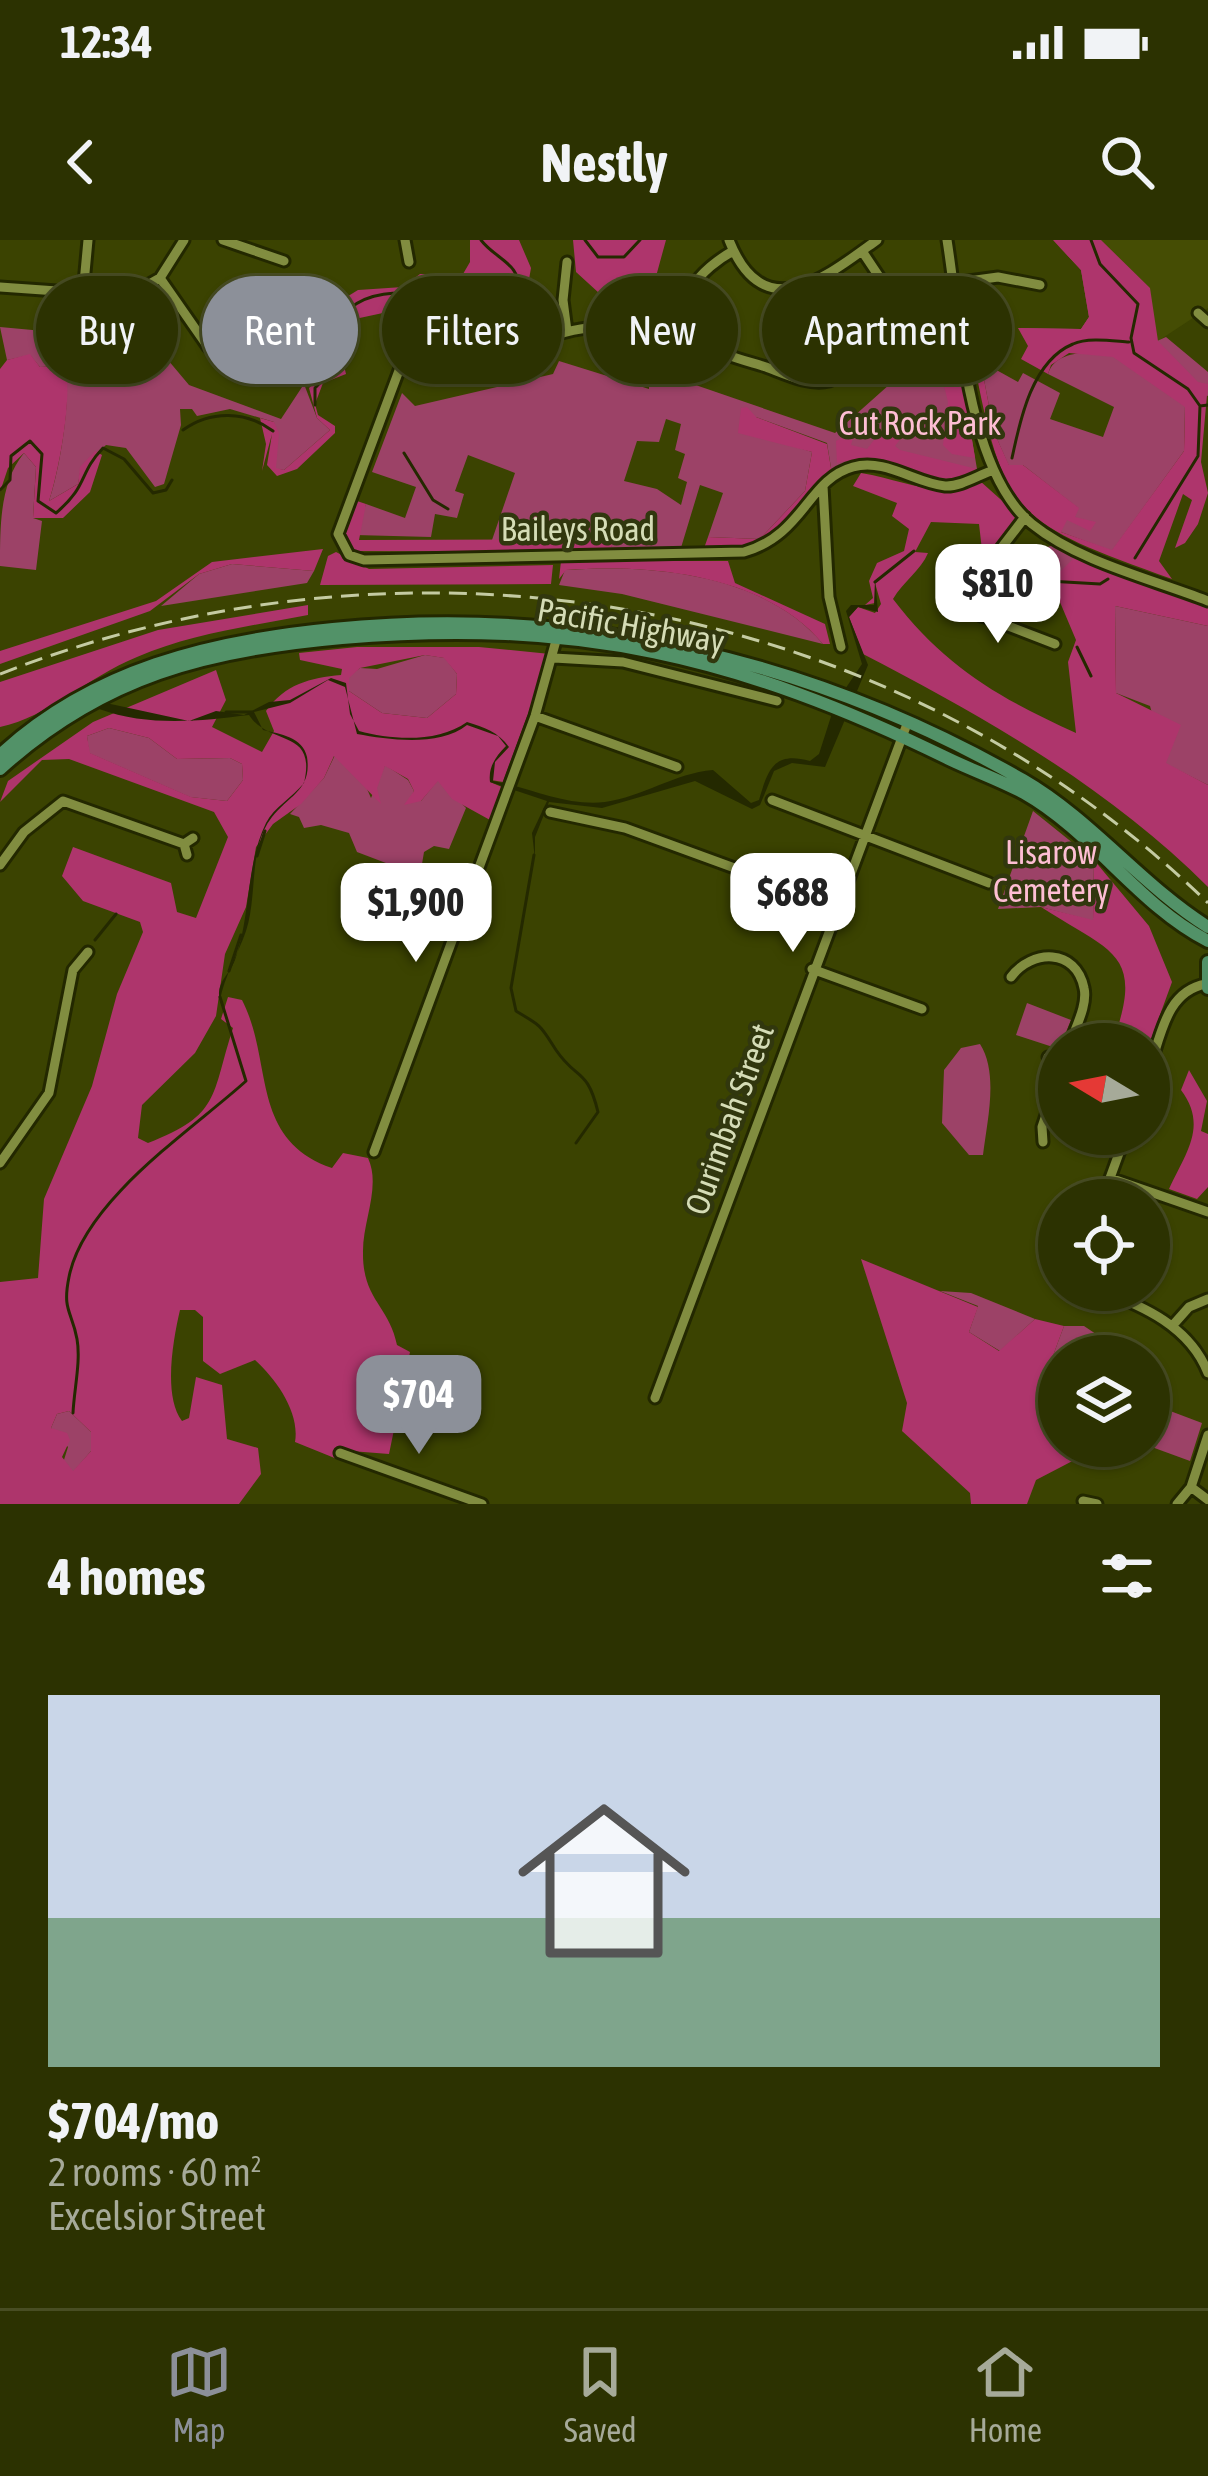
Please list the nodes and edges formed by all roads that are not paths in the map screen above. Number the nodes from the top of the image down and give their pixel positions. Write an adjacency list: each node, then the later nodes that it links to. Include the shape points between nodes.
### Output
1 (88, 240): 14 (street)
2 (184, 240): 15 (street)
3 (224, 240): 10 (street)
4 (263, 240): 10 (street)
5 (405, 240): 12 (street)
6 (877, 240): 9 (street)
7 (947, 240): 17 (street)
8 (731, 246): 9 (street, via 762,282 794,289 822,282); 16 (street)
9 (862, 251): 29 (street, via 902,323 826,382)
10 (258, 253): 11 (street)
11 (284, 261)
12 (409, 262)
13 (567, 262): 26 (street)
14 (85, 276)
15 (161, 276)
16 (699, 276)
17 (953, 276)
18 (1012, 279): 19 (street)
19 (1040, 284)
20 (0, 287): 21 (street)
21 (36, 290)
22 (178, 303): 28 (street)
23 (1198, 313): 24 (street)
24 (1208, 322)
25 (586, 331): 26 (street)
26 (567, 332): 27 (street)
27 (562, 333)
28 (202, 337)
29 (738, 358)
30 (395, 384): 33 (street, Baileys Road, via 338,534 350,555 364,560 744,552 781,537)
31 (974, 384): 32 (street)
32 (991, 471): 33 (street, Baileys Road, via 945,486 871,464); 34 (street)
33 (823, 486): 40 (street, via 829,597)
34 (1025, 517): 35 (street, via 1071,546); 37 (street, via 989,564)
35 (1208, 601)
36 (956, 606): 37 (street)
37 (981, 616): 39 (street)
38 (558, 631): 41 (street); 43 (main road, Pacific Highway, via 279,644 197,658 109,688); 45 (main road, Pacific Highway, via 832,697)
39 (1055, 644)
40 (841, 646)
41 (554, 658): 42 (street, Pacific Highway, via 622,662); 44 (street)
42 (777, 701)
43 (62, 715): 46 (main road, Pacific Highway); 48 (main road, Pacific Highway)
44 (535, 716): 47 (street); 66 (street)
45 (905, 730): 51 (street, Ourimbah Street); 56 (main road, Pacific Highway, via 1054,800); 57 (main road, Pacific Highway, via 1054,813)
46 (0, 755)
47 (677, 767)
48 (0, 769)
49 (772, 800): 51 (street)
50 (550, 812): 55 (street, via 625,829)
51 (862, 834): 54 (street); 55 (street, Ourimbah Street)
52 (188, 846): 53 (street, via 63,801 24,832)
53 (0, 865)
54 (989, 883)
55 (836, 905): 60 (street, Ourimbah Street)
56 (1208, 926)
57 (1208, 941)
58 (88, 952): 68 (street, via 73,970 49,1093)
59 (1208, 962): 62 (main road)
60 (812, 969): 63 (street); 75 (street, Ourimbah Street)
61 (1011, 977): 64 (street, via 1037,955 1076,972 1085,998)
62 (1208, 985): 65 (street, via 1191,987)
63 (922, 1009)
64 (1077, 1023)
65 (1167, 1023)
66 (374, 1152)
67 (1118, 1155): 69 (street)
68 (0, 1163)
69 (1110, 1178): 70 (street)
70 (1208, 1213)
71 (1208, 1299): 73 (street)
72 (1144, 1311): 73 (street)
73 (1173, 1325): 74 (street)
74 (1208, 1373)
75 (655, 1398)
76 (1208, 1435): 78 (street)
77 (340, 1453): 81 (street)
78 (1191, 1487): 79 (street); 83 (street)
79 (1208, 1500)
80 (1083, 1502): 82 (street)
81 (482, 1504)
82 (1097, 1504)
83 (1177, 1504)

